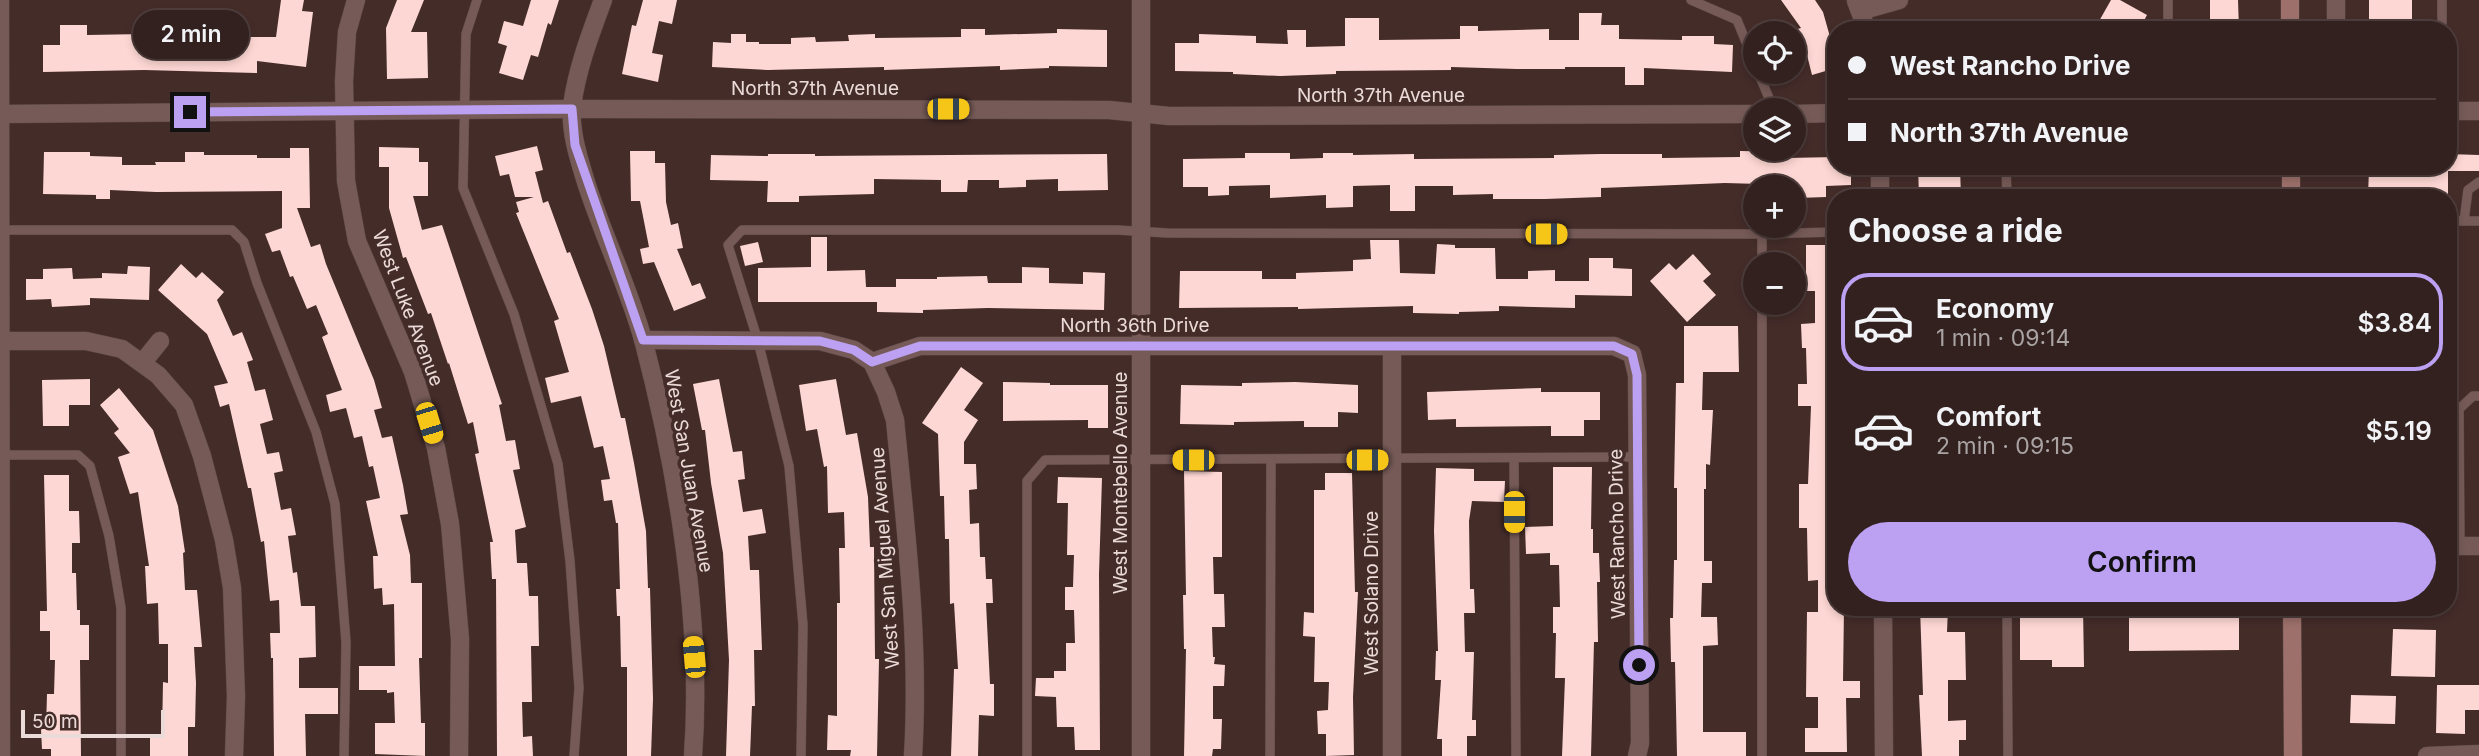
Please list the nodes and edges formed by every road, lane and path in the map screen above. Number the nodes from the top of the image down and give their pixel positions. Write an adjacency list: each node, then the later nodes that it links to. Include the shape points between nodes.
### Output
1 (0, 0): 25 (street)
2 (356, 0): 19 (street, West Luke Avenue, via 347,32)
3 (477, 0): 20 (lane, via 466,34)
4 (603, 0): 18 (street, West San Juan Avenue, via 580,62)
5 (1140, 0): 23 (street, West Montebello Avenue)
6 (1691, 0): 17 (lane, via 1737,20)
7 (1899, 0): 12 (street)
8 (2168, 0): 13 (lane)
9 (2290, 0): 14 (main road)
10 (2336, 0): 15 (street)
11 (2442, 0): 16 (lane)
12 (1858, 5)
13 (2168, 21)
14 (2290, 21)
15 (2336, 21)
16 (2442, 21)
17 (1743, 35)
18 (572, 109): 20 (street, North 37th Avenue); 23 (street, North 37th Avenue); 38 (street, West San Juan Avenue, via 578,156)
19 (344, 110): 20 (street, North 37th Avenue); 25 (street, North 37th Avenue); 65 (street, West Luke Avenue, via 346,181 357,241 413,372 436,448 450,524 460,639)
20 (464, 110): 66 (lane, via 463,188 514,314 558,464 579,688)
21 (2457, 111): 22 (street)
22 (2479, 111)
23 (1141, 113): 26 (street, North 37th Avenue); 33 (street, West Montebello Avenue)
24 (1827, 113): 27 (street)
25 (1, 114): 32 (street)
26 (1743, 114)
27 (1806, 114)
28 (2479, 182): 30 (lane, via 2468,190)
29 (2457, 221): 30 (lane)
30 (2464, 221): 31 (lane)
31 (2479, 221)
32 (1, 230): 39 (street); 64 (lane, via 232,230 244,242 316,432 335,504 346,642)
33 (1141, 232): 36 (lane); 41 (lane, via 742,230 729,245); 42 (street, West Montebello Avenue)
34 (1827, 232): 35 (lane)
35 (1806, 233)
36 (1743, 234)
37 (1762, 315): 76 (lane)
38 (643, 340): 41 (street); 67 (street, West San Juan Avenue, via 664,427 685,560 694,657)
39 (1, 341): 45 (street, via 86,341 122,349); 48 (street)
40 (160, 341): 45 (street)
41 (758, 341): 46 (street, via 820,341 854,350); 68 (lane, via 789,466 803,625)
42 (1141, 346): 43 (street, North 36th Drive); 46 (street, North 36th Drive, via 920,346); 51 (street, West Montebello Avenue)
43 (1392, 347): 44 (street, North 36th Drive, via 1614,346); 53 (street, West Solano Drive)
44 (1632, 354): 49 (street, West Rancho Drive, via 1637,375)
45 (143, 362): 63 (street, via 184,405 224,541 232,588)
46 (872, 362): 69 (street, West San Miguel Avenue, via 895,420 913,600)
47 (2479, 396): 54 (lane, via 2459,409)
48 (2, 455): 61 (street); 62 (lane, via 78,455 90,466 109,536 121,608)
49 (1637, 457): 50 (lane); 75 (street, West Rancho Drive)
50 (1514, 458): 53 (lane); 74 (lane)
51 (1141, 460): 52 (lane); 70 (lane, via 1045,460 1027,481); 71 (street, West Montebello Avenue)
52 (1271, 460): 53 (lane); 72 (lane)
53 (1391, 460): 73 (street, West Solano Drive)
54 (2457, 464)
55 (2457, 546): 56 (street)
56 (2479, 546)
57 (1883, 616): 77 (street)
58 (2007, 616): 78 (lane)
59 (2292, 616): 79 (main road)
60 (2479, 754): 80 (street)
61 (1, 756)
62 (121, 756)
63 (234, 756)
64 (344, 756)
65 (459, 756)
66 (574, 756)
67 (693, 756)
68 (801, 756)
69 (913, 756)
70 (1027, 756)
71 (1141, 756)
72 (1270, 756)
73 (1392, 756)
74 (1516, 756)
75 (1637, 756)
76 (1762, 756)
77 (1884, 756)
78 (2008, 756)
79 (2293, 756)
80 (2427, 756)

